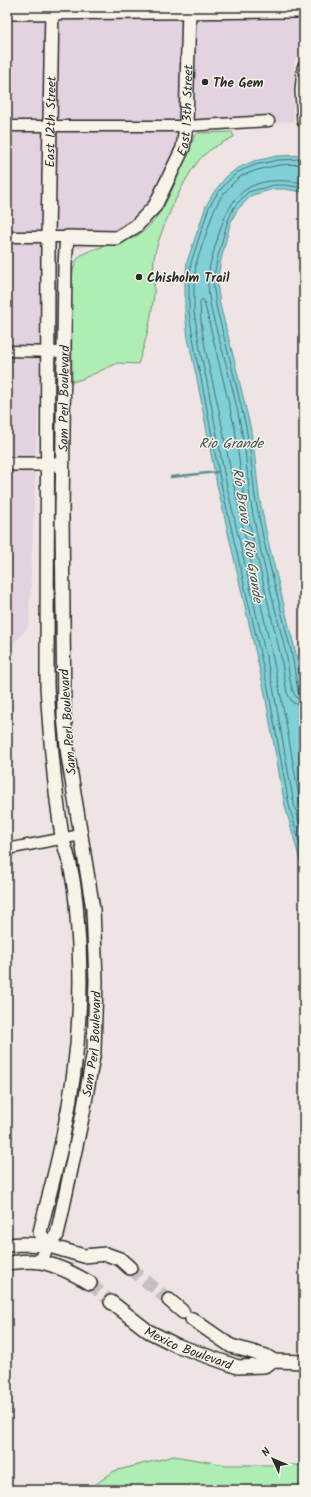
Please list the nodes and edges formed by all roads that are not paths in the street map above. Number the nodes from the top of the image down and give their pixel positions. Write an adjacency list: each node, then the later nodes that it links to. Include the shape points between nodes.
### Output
1 (52, 10): 2 (main road); 4 (main road); 10 (main road, East 12th Street)
2 (189, 10): 3 (main road); 11 (main road, East 13th Street)
3 (304, 11)
4 (7, 13)
5 (304, 68): 6 (main road)
6 (304, 115): 8 (main road)
7 (269, 121): 11 (street)
8 (304, 121)
9 (7, 126): 10 (street)
10 (51, 126): 11 (street); 13 (main road, East 12th Street)
11 (186, 126): 14 (main road, East 13th Street, via 183,148 155,206 136,226 117,238)
12 (7, 237): 13 (street)
13 (48, 237): 14 (street); 16 (main road, Sam Perl Boulevard)
14 (67, 237): 17 (main road, Sam Perl Boulevard)
15 (7, 351): 16 (street)
16 (48, 351): 17 (street); 19 (main road, Sam Perl Boulevard)
17 (64, 352): 20 (main road, Sam Perl Boulevard)
18 (7, 464): 19 (main road)
19 (48, 464): 20 (main road); 22 (main road, Sam Perl Boulevard, via 47,686)
20 (63, 464): 21 (main road, Sam Perl Boulevard, via 64,716)
21 (81, 835): 22 (street); 25 (main road, Sam Perl Boulevard, via 92,908)
22 (62, 838): 23 (street); 24 (main road, Sam Perl Boulevard, via 76,900)
23 (7, 849)
24 (80, 989): 25 (main road); 27 (main road, Sam Perl Boulevard, via 74,1077 62,1142 40,1232)
25 (95, 991): 27 (main road, Sam Perl Boulevard, via 94,1051 83,1113 57,1235)
26 (7, 1245): 27 (main road)
27 (46, 1245): 28 (main road, Sam Perl Boulevard); 30 (main road, via 84,1256 106,1254 120,1259)
28 (42, 1262): 29 (main road); 31 (main road, via 69,1271)
29 (7, 1263)
30 (130, 1268)
31 (90, 1283)
32 (169, 1300): 34 (main road, Mexico Boulevard, via 231,1346 266,1356)
33 (111, 1302): 34 (main road, Mexico Boulevard, via 148,1331 176,1345 238,1367 264,1366)
34 (274, 1361): 35 (main road, Mexico Boulevard)
35 (304, 1362)

